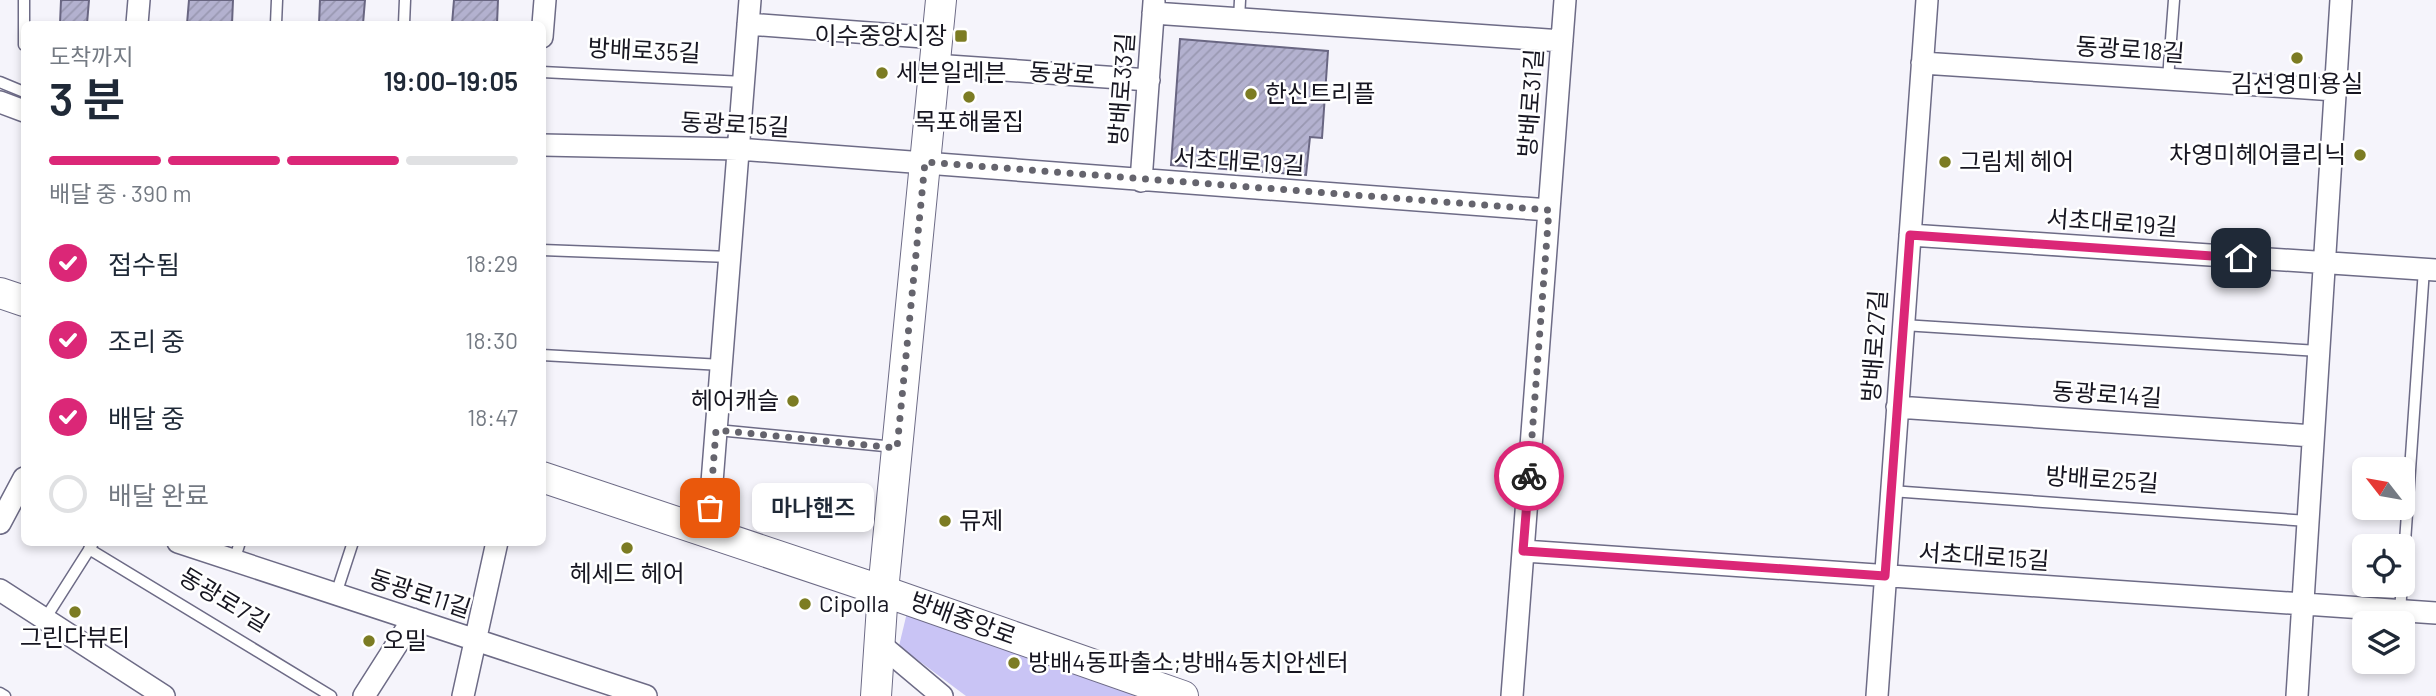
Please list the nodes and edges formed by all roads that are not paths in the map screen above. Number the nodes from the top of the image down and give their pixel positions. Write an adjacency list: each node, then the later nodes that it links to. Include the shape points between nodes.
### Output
1 (24, 0): 14 (lane)
2 (139, 0): 15 (street)
3 (277, 0): 16 (lane)
4 (405, 0): 17 (lane)
5 (545, 0): 18 (street)
6 (750, 0): 19 (street)
7 (941, 0): 21 (street)
8 (1565, 0): 20 (street, 방배로31길)
9 (1927, 0): 22 (street, 방배로27길)
10 (2174, 0): 24 (lane)
11 (2341, 0): 28 (street)
12 (1154, 7): 13 (street); 25 (street, 방배로33길)
13 (1239, 10): 20 (street)
14 (24, 21)
15 (136, 21)
16 (275, 21)
17 (404, 21)
18 (543, 21)
19 (748, 24): 21 (street, 동광로); 27 (street)
20 (1562, 41): 36 (street, 방배로31길)
21 (936, 51): 25 (street, 동광로); 34 (street)
22 (1922, 63): 24 (street, 동광로18길); 37 (street, 방배로27길)
23 (546, 72): 27 (lane, 방배로35길)
24 (2168, 79): 28 (street, 동광로18길)
25 (1149, 80): 35 (street, 방배로33길)
26 (0, 82): 29 (lane)
27 (744, 82): 33 (street)
28 (2335, 90): 40 (street)
29 (21, 91)
30 (0, 102): 31 (street)
31 (21, 110)
32 (546, 145): 33 (street, 동광로15길)
33 (738, 149): 34 (street, 동광로15길); 39 (street)
34 (925, 162): 35 (street, 서초대로19길); 51 (street)
35 (1142, 181): 36 (street, 서초대로19길)
36 (1549, 210): 63 (street, 방배로31길)
37 (1910, 235): 40 (street, 서초대로19길); 44 (street, 방배로27길)
38 (546, 250): 39 (lane)
39 (730, 257): 47 (street)
40 (2324, 263): 41 (street, 서초대로19길); 45 (street)
41 (2430, 270): 58 (lane)
42 (0, 293): 43 (street)
43 (21, 300)
44 (1903, 325): 45 (lane); 48 (street, 방배로27길)
45 (2319, 351): 50 (street)
46 (546, 355): 47 (lane)
47 (722, 365): 49 (street)
48 (1898, 407): 50 (street, 동광로14길); 54 (street, 방배로27길)
49 (716, 430): 51 (lane); 57 (street)
50 (2314, 436): 55 (street)
51 (897, 448): 67 (street)
52 (546, 478): 57 (street, 방배중앙로)
53 (17, 486): 56 (street)
54 (1891, 491): 55 (lane, 방배로25길); 65 (street, 방배로27길)
55 (2308, 521): 70 (street)
56 (0, 523)
57 (708, 533): 67 (street, 방배중앙로)
58 (2406, 534)
59 (91, 546): 74 (lane, 동광로7길); 81 (lane, 동광로7길)
60 (202, 546): 64 (street, 동광로11길)
61 (352, 546): 68 (lane)
62 (496, 546): 76 (street)
63 (1523, 551): 65 (street, 서초대로15길); 88 (street)
64 (237, 552): 68 (street, 동광로11길)
65 (1885, 576): 70 (street, 서초대로15길); 89 (street, 방배로27길)
66 (0, 590): 74 (street)
67 (883, 591): 77 (street); 87 (street, 방배중앙로)
68 (337, 594): 75 (street, 동광로11길)
69 (2401, 597): 71 (lane)
70 (2303, 605): 71 (street, 서초대로15길); 90 (street)
71 (2400, 611)
72 (2415, 612): 73 (street, 서초대로15길)
73 (2436, 613)
74 (45, 619): 80 (street)
75 (413, 620): 76 (street, 동광로11길); 82 (street)
76 (476, 640): 83 (street); 84 (street, 동광로11길)
77 (880, 644): 85 (street); 86 (street)
78 (0, 693): 79 (lane)
79 (5, 696)
80 (164, 696)
81 (331, 696)
82 (364, 696)
83 (463, 696)
84 (646, 696)
85 (876, 696)
86 (942, 696)
87 (1183, 696)
88 (1512, 696)
89 (1877, 696)
90 (2297, 696)

